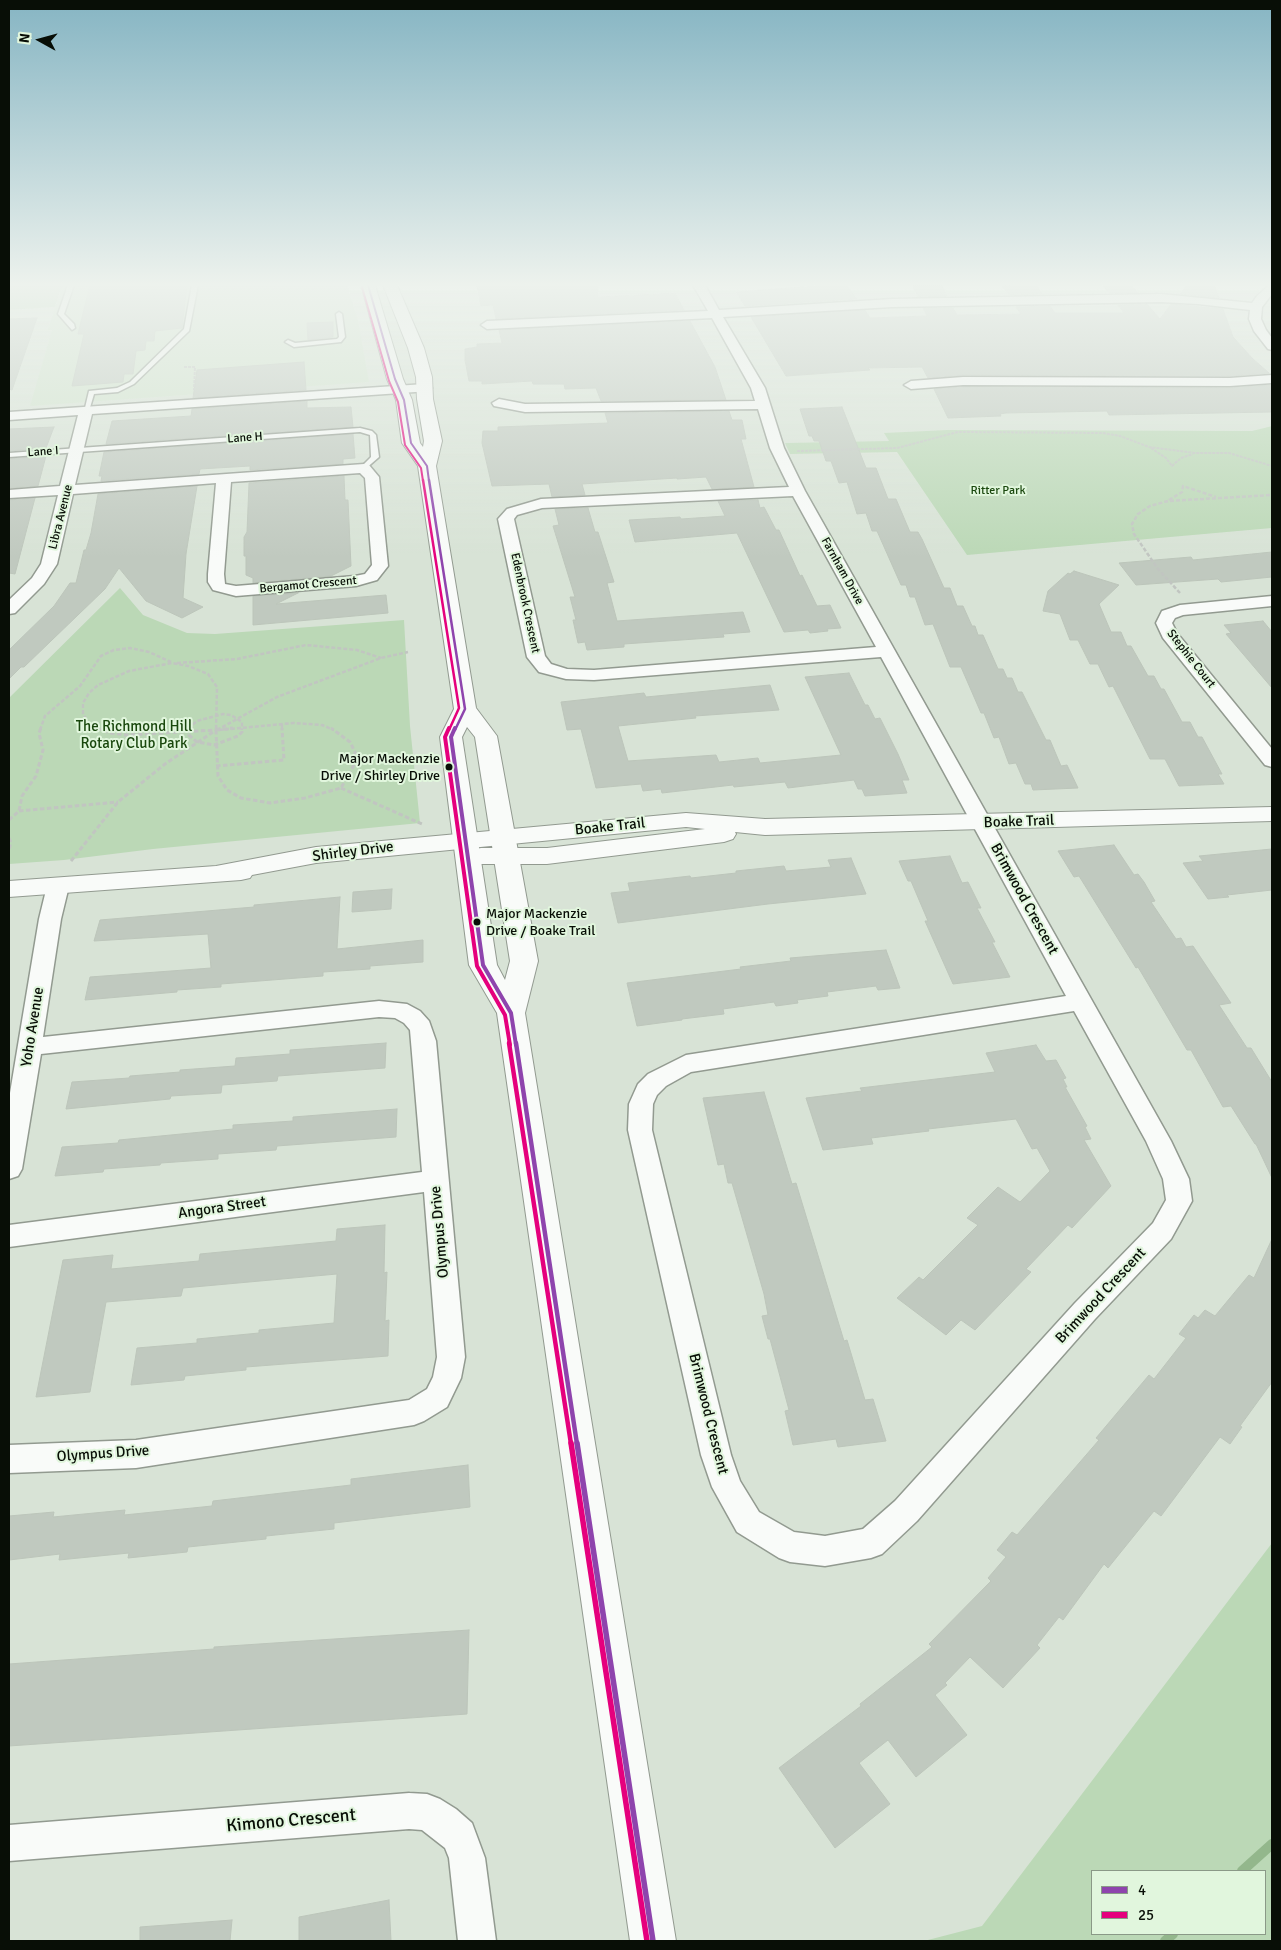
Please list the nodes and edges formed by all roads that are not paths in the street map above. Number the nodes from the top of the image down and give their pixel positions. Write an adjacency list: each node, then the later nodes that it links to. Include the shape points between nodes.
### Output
1 (139, 376): 11 (lane, via 118,390 90,392)
2 (395, 376): 8 (main road)
3 (422, 376): 7 (main road)
4 (752, 376): 10 (street, Farnham Drive)
5 (1272, 379): 6 (street, via 1230,382 963,381)
6 (911, 385)
7 (425, 388): 8 (street); 15 (main road, via 433,441)
8 (399, 389): 11 (street); 15 (main road, via 411,443)
9 (499, 404): 10 (street, via 526,408)
10 (764, 405): 19 (street, Farnham Drive, via 777,448)
11 (86, 411): 12 (street); 13 (street, Libra Avenue)
12 (9, 416)
13 (78, 450): 14 (lane, Lane I); 16 (lane, Lane H, via 360,430 373,434 375,457); 18 (street, Libra Avenue)
14 (9, 455)
15 (427, 466): 24 (main road)
16 (364, 468): 17 (street); 17 (street, Bergamot Crescent, via 372,477 380,566 375,573 356,581 236,591 219,587 216,582)
17 (224, 478): 18 (street)
18 (68, 490): 20 (street); 22 (street, Libra Avenue, via 49,564 38,581)
19 (798, 491): 23 (street, Farnham Drive); 23 (street, Edenbrook Crescent, via 541,504 512,512 506,519 536,657 546,668 594,675)
20 (9, 494)
21 (1272, 601): 25 (street, Stephie Court, via 1180,610 1168,616 1164,623 1169,634)
22 (9, 608)
23 (887, 651): 27 (street, Farnham Drive)
24 (465, 709): 28 (main road, via 486,736); 28 (main road, via 451,737)
25 (1272, 761)
26 (1272, 814): 27 (main road, Boake Trail)
27 (981, 823): 28 (main road, Boake Trail, via 765,827 547,856); 31 (street, Brimwood Crescent)
28 (485, 847): 29 (main road, Shirley Drive, via 315,871 223,872); 32 (main road, via 483,965); 32 (main road, via 524,961)
29 (58, 886): 30 (main road, Shirley Drive); 33 (street, Yoho Avenue)
30 (9, 889)
31 (1081, 1002): 31 (street, Brimwood Crescent, via 686,1064 657,1080 647,1090 641,1104 640,1130 716,1455 727,1487 748,1522 790,1547 825,1551 871,1543 906,1511 1085,1311 1162,1231 1179,1201 1176,1179 1158,1141)
32 (511, 1013): 40 (main road)
33 (30, 1047): 34 (street, Yoho Avenue); 35 (street, Olympus Drive, via 379,1009 398,1010 412,1017 421,1027)
34 (9, 1169)
35 (435, 1180): 36 (street, Angora Street); 37 (street, Olympus Drive, via 451,1357 448,1378 438,1398 414,1412 388,1417 136,1454)
36 (9, 1236)
37 (9, 1459)
38 (9, 1843): 39 (street, Kimono Crescent, via 427,1812 459,1836 468,1858)
39 (477, 1941)
40 (653, 1941)

